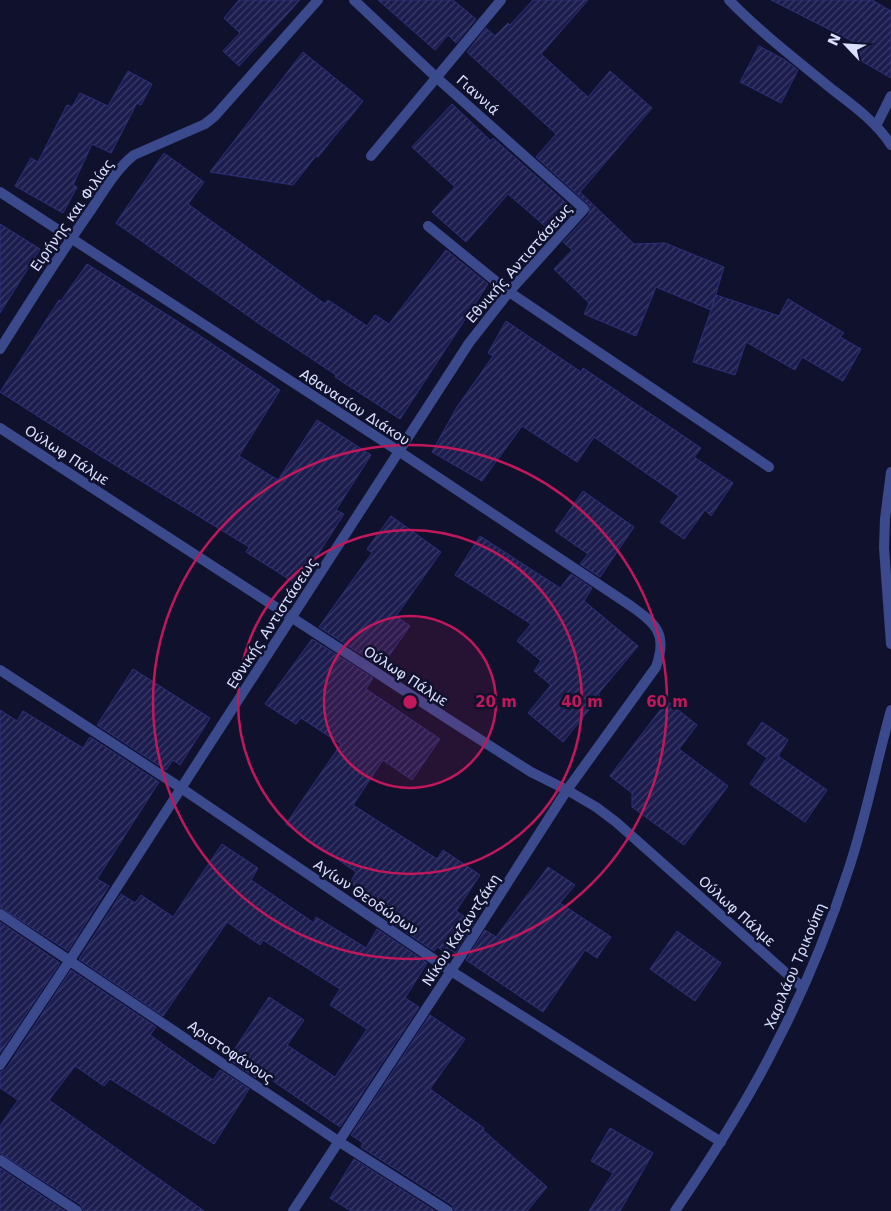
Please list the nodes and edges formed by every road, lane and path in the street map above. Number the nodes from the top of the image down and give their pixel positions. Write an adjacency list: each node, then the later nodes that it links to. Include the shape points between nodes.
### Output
1 (318, 0): 13 (street, Ειρήνης και Φιλίας, via 215,116 205,124 127,160)
2 (354, 0): 5 (street, Γιαννιά)
3 (501, 0): 5 (street)
4 (729, 0): 7 (street, via 761,31)
5 (438, 78): 9 (street); 11 (street, Γιαννιά)
6 (891, 96): 7 (street)
7 (876, 126): 8 (street)
8 (891, 145)
9 (371, 156)
10 (0, 192): 13 (street, Αθανασίου Διάκου)
11 (584, 209): 14 (street, Εθνικής Αντιστάσεως)
12 (428, 226): 14 (street)
13 (70, 239): 15 (street, Ειρήνης και Φιλίας); 17 (street, Αθανασίου Διάκου)
14 (509, 292): 17 (street, Εθνικής Αντιστάσεως, via 470,343); 18 (street)
15 (0, 349)
16 (0, 428): 20 (street, Ούλωφ Πάλμε)
17 (400, 452): 20 (street, Εθνικής Αντιστάσεως); 22 (street, Αθανασίου Διάκου, via 648,618 660,636 660,657)
18 (769, 467)
19 (891, 472): 21 (street, via 884,548)
20 (292, 618): 26 (street, Εθνικής Αντιστάσεως); 27 (street, Ούλωφ Πάλμε, via 523,767)
21 (891, 644)
22 (656, 668): 27 (street, Νίκου Καζαντζάκη)
23 (0, 670): 26 (street, Αγίων Θεοδώρων)
24 (891, 710): 25 (street, Χαριλάου Τρικούπη)
25 (888, 733): 31 (street, Χαριλάου Τρικούπη, via 848,870)
26 (181, 788): 29 (street, Εθνικής Αντιστάσεως); 30 (street, Αγίων Θεοδώρων)
27 (567, 790): 30 (street, Νίκου Καζαντζάκη); 31 (street, Ούλωφ Πάλμε, via 616,822)
28 (0, 914): 29 (street, Αριστοφάνους)
29 (70, 960): 32 (street, Εθνικής Αντιστάσεως); 33 (street, Αριστοφάνους)
30 (451, 971): 33 (street, Νίκου Καζαντζάκη); 34 (street, Αγίων Θεοδώρων)
31 (802, 988): 34 (street, Χαριλάου Τρικούπη, via 778,1042)
32 (0, 1065)
33 (338, 1141): 37 (street, Νίκου Καζαντζάκη); 38 (street, Αριστοφάνους)
34 (720, 1142): 39 (street, Χαριλάου Τρικούπη)
35 (0, 1160): 36 (street)
36 (77, 1211)
37 (293, 1211)
38 (448, 1211)
39 (675, 1211)

